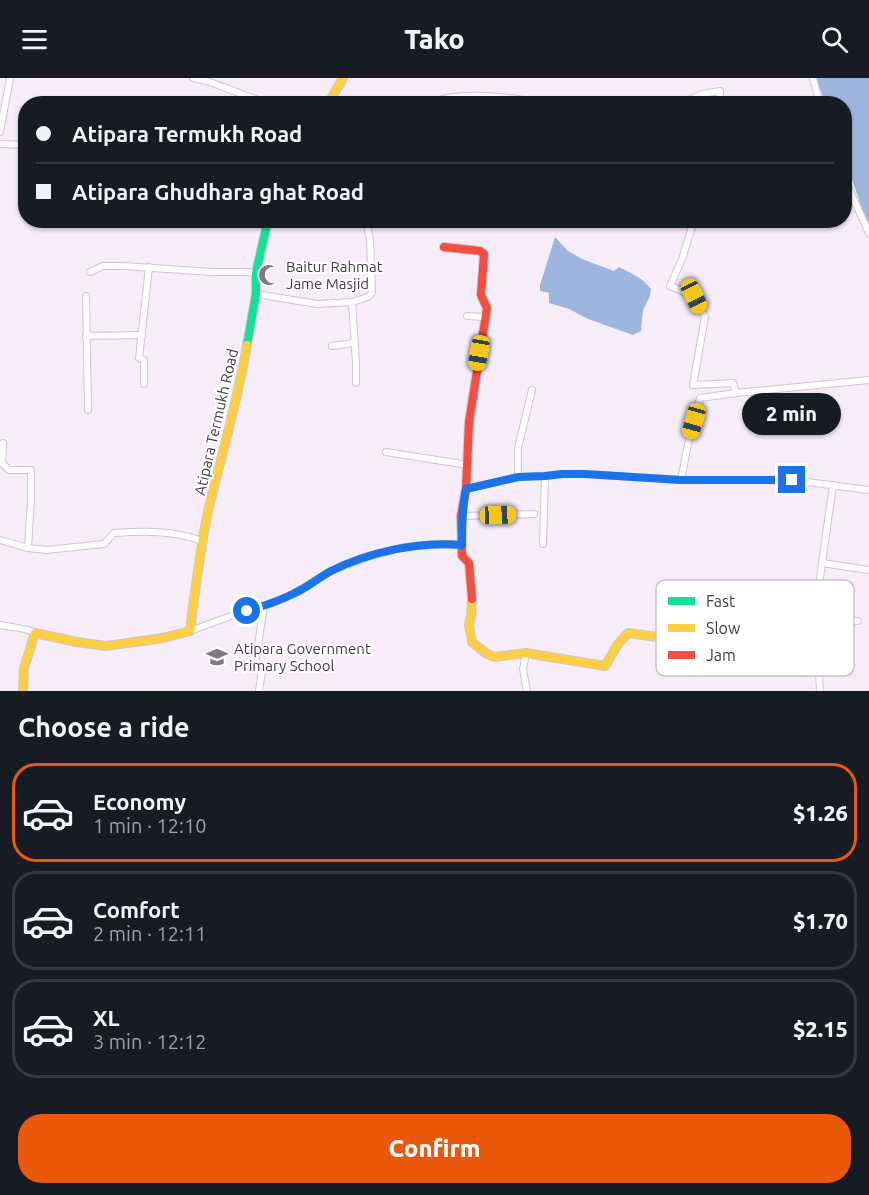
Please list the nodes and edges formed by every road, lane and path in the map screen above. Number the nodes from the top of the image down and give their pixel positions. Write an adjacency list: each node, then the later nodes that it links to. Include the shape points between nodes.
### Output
1 (10, 78): 10 (street)
2 (193, 78): 5 (street)
3 (344, 78): 6 (street)
4 (813, 78): 9 (street)
5 (249, 96)
6 (333, 96)
7 (697, 96): 8 (street, via 720,91)
8 (720, 96)
9 (818, 96)
10 (0, 132)
11 (0, 144): 12 (street)
12 (18, 144)
13 (852, 196): 17 (street)
14 (266, 228): 21 (street, Atipara Termukh Road)
15 (368, 228): 24 (street, via 372,293)
16 (692, 228): 34 (street, via 670,286 694,296 705,317)
17 (869, 233)
18 (444, 247): 26 (street, via 483,252 481,295 487,308)
19 (149, 267): 20 (street, via 103,266); 21 (street); 27 (street)
20 (90, 272)
21 (256, 273): 22 (street, Atipara Termukh Road)
22 (256, 294): 24 (street, via 317,304); 52 (street, Atipara Termukh Road, via 242,376)
23 (86, 296): 28 (street)
24 (352, 302): 29 (street)
25 (467, 315): 26 (street)
26 (485, 317): 42 (street, via 469,422)
27 (142, 335): 28 (street); 33 (street, via 139,358 144,360)
28 (86, 336): 38 (street)
29 (354, 343): 30 (street); 32 (street)
30 (332, 346)
31 (869, 380): 36 (street)
32 (356, 383)
33 (144, 384)
34 (693, 385): 36 (street, via 733,383); 37 (street, via 700,391)
35 (532, 390): 44 (street, via 518,448)
36 (736, 393): 37 (street)
37 (700, 398): 45 (street)
38 (88, 410)
39 (3, 443): 41 (street)
40 (386, 452): 42 (street)
41 (1, 463): 55 (street, via 9,470 32,470)
42 (468, 465): 47 (street)
43 (545, 476): 44 (street); 45 (street, via 585,474); 53 (street)
44 (518, 477): 47 (street)
45 (681, 480): 46 (street, via 792,480)
46 (833, 485): 48 (street); 56 (street)
47 (466, 489): 50 (street)
48 (869, 490)
49 (534, 514): 50 (street)
50 (462, 516): 54 (street)
51 (0, 540): 55 (street)
52 (204, 542): 55 (street, via 170,532 132,532 114,533 104,544); 63 (street, Atipara Termukh Road)
53 (543, 544)
54 (462, 545): 59 (street, via 404,547 371,556 333,570 294,594); 66 (street, via 471,580 472,642 495,657)
55 (28, 548)
56 (822, 563): 57 (street); 58 (street)
57 (869, 570)
58 (820, 580)
59 (264, 606): 63 (street); 69 (street, via 255,664 262,671)
60 (854, 621): 61 (street)
61 (858, 621)
62 (0, 625): 64 (street)
63 (190, 631): 64 (street, via 106,646)
64 (35, 633): 68 (street, via 24,668)
65 (656, 637): 66 (street, via 628,633 605,666)
66 (526, 653): 70 (street, via 523,669)
67 (819, 676): 71 (street)
68 (23, 691)
69 (259, 691)
70 (527, 691)
71 (820, 691)

